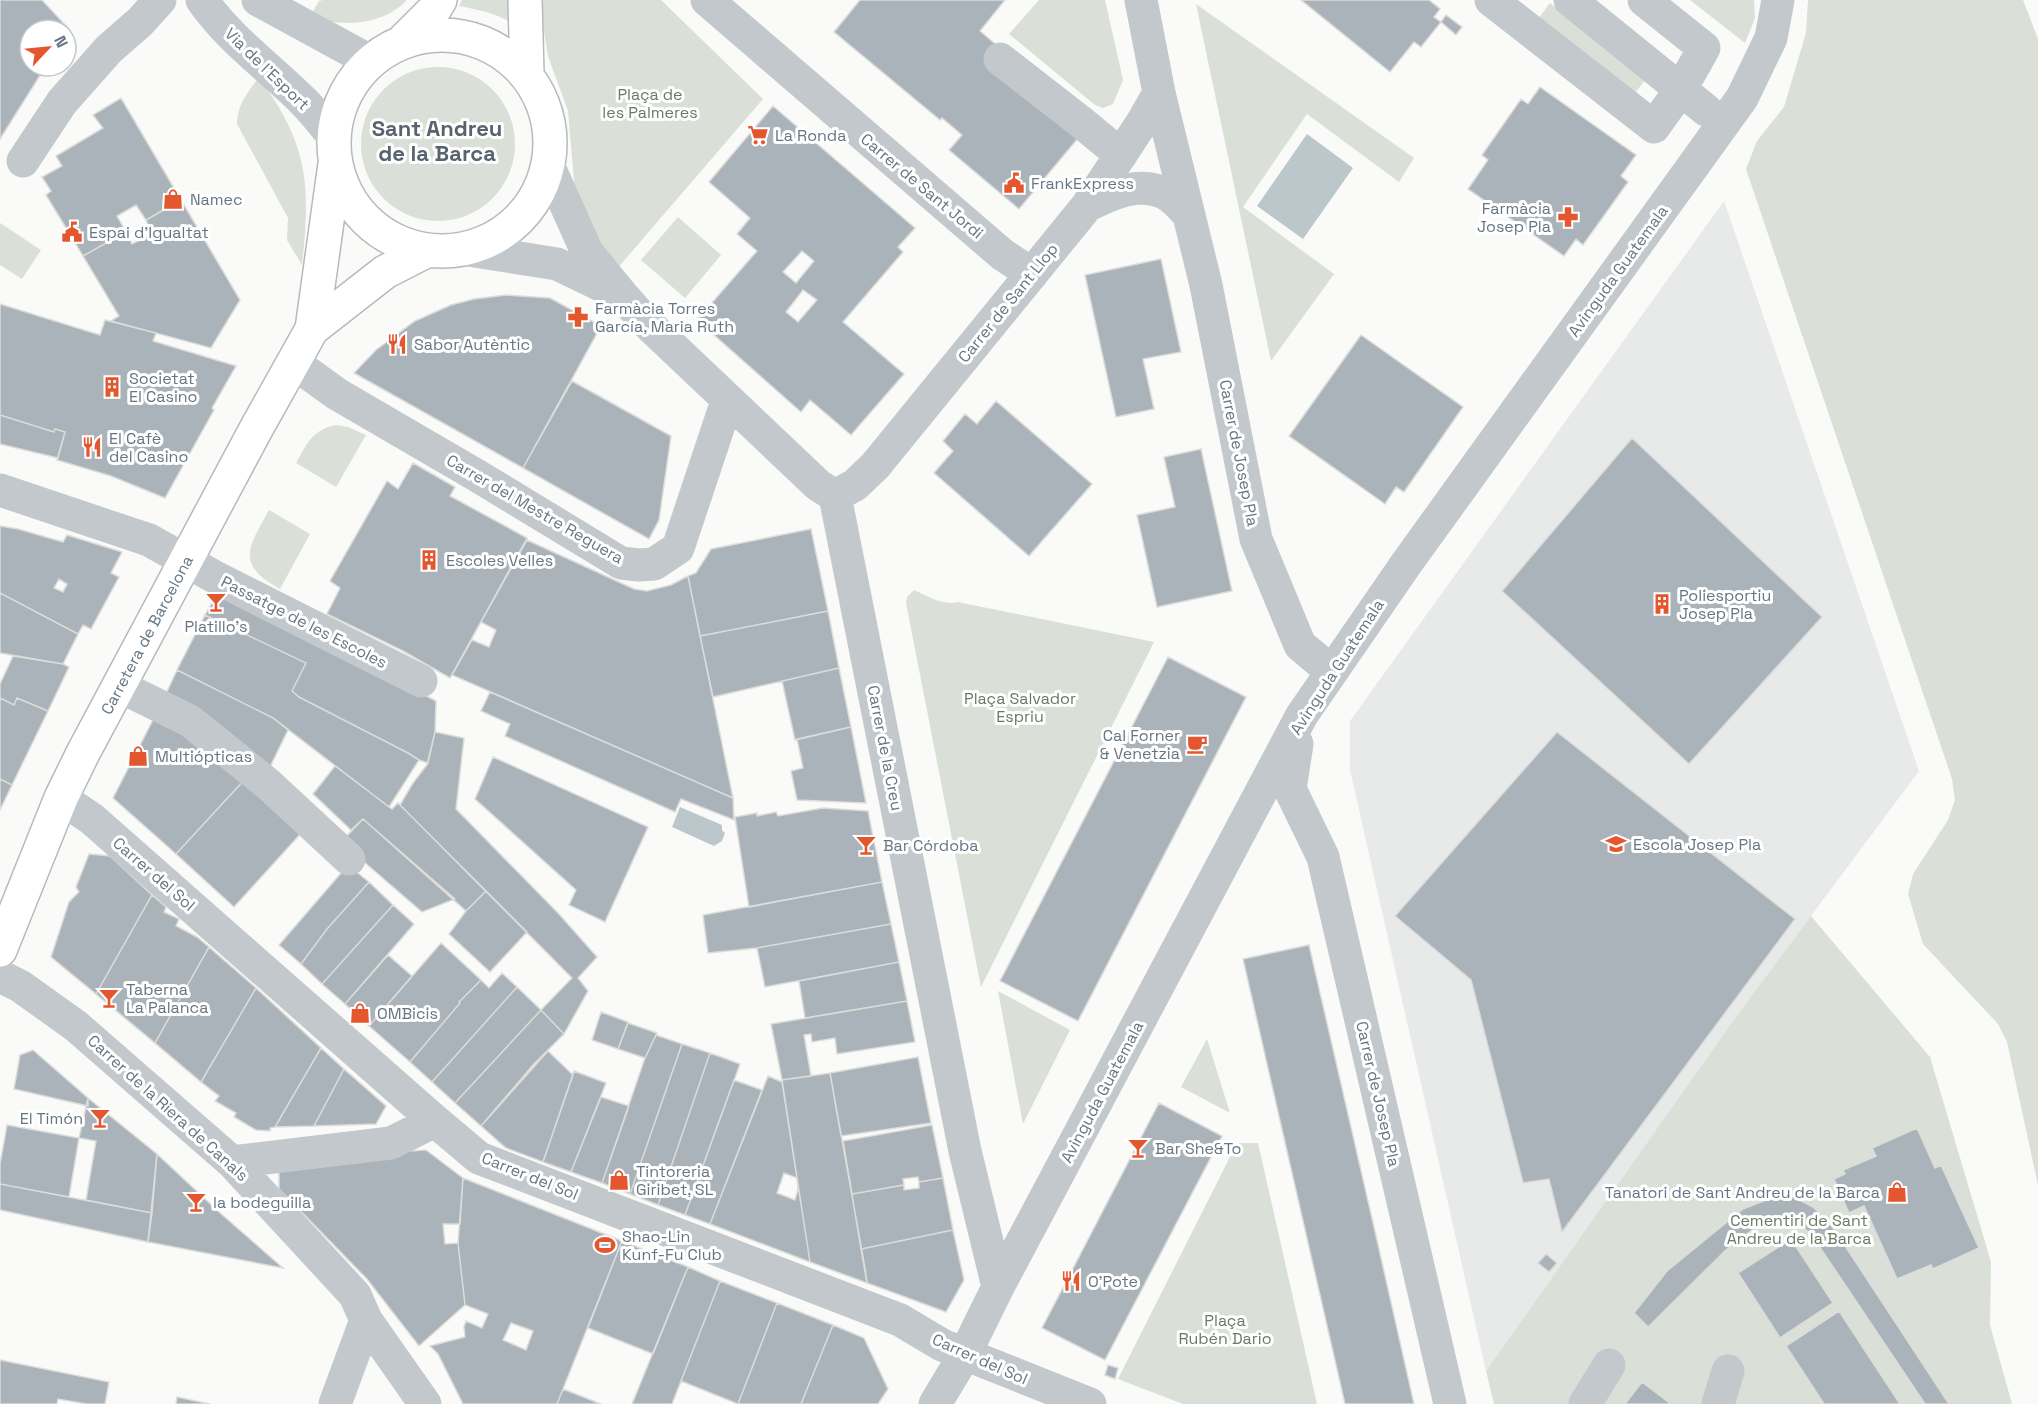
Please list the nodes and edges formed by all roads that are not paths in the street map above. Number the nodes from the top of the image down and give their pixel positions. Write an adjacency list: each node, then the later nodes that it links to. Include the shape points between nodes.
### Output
1 (159, 0): 21 (street, via 62,102)
2 (202, 0): 19 (street, Via de l'Esport, via 245,50 305,103)
3 (258, 0): 14 (street)
4 (440, 0): 12 (main road)
5 (525, 0): 15 (main road)
6 (707, 0): 27 (street, Carrer de Sant Jordi, via 1003,255)
7 (1141, 0): 17 (street, Carrer de Josep Pla)
8 (1491, 0): 16 (street, via 1654,127)
9 (1570, 0): 16 (street)
10 (1644, 0): 16 (street, via 1704,48)
11 (1778, 0): 35 (street, Avinguda Guatemala, via 1771,38 1742,98)
12 (404, 40): 14 (main road, Carretera de Barcelona); 15 (main road, via 436,34 472,38 502,51)
13 (1000, 59): 20 (street)
14 (370, 61): 19 (main road, Carretera de Barcelona, via 351,82 339,108)
15 (527, 73): 22 (main road, via 546,112 551,134)
16 (1681, 89): 18 (street)
17 (1159, 93): 20 (street, Carrer de Sant Llop); 24 (street, Carrer de Josep Pla)
18 (1706, 110)
19 (334, 150): 26 (main road, via 349,199 370,224 396,242); 29 (main road, Carretera de Barcelona)
20 (1120, 155): 23 (street, Carrer de Sant Llop)
21 (22, 161)
22 (549, 167): 25 (main road, via 537,198 516,224 488,242); 28 (street, via 588,252)
23 (1088, 206): 24 (street, via 1116,191 1143,187 1169,196); 27 (street, Carrer de Sant Llop)
24 (1189, 215): 35 (street, Carrer de Josep Pla, via 1256,539 1300,645)
25 (462, 249): 26 (main road); 28 (street, via 557,264)
26 (426, 251): 29 (main road, Carretera de Barcelona, via 385,272)
27 (1032, 274): 33 (street, Carrer de Sant Llop, via 875,466 855,485)
28 (622, 295): 31 (street)
29 (312, 329): 30 (main road, Carretera de Barcelona)
30 (294, 363): 31 (street, Carrer del Mestre Reguera, via 337,394 621,562 639,565 654,564 678,548); 34 (main road, Carretera de Barcelona)
31 (727, 400): 33 (street, via 818,485)
32 (0, 490): 34 (street, Passatge de les Escoles, via 148,540)
33 (835, 496): 45 (street, Carrer de la Creu, via 965,1151)
34 (187, 562): 36 (street, Passatge de les Escoles); 37 (main road, Carretera de Barcelona)
35 (1331, 671): 38 (street, Avinguda Guatemala, via 1302,715)
36 (421, 681)
37 (119, 686): 39 (main road, Carretera de Barcelona); 40 (street, via 190,721 268,784)
38 (1275, 792): 45 (street, Avinguda Guatemala); 54 (street, Carrer de Josep Pla, via 1323,857)
39 (61, 798): 41 (main road, Carretera de Barcelona); 43 (street, Carrer del Sol, via 92,819)
40 (349, 858)
41 (1, 939)
42 (0, 976): 44 (street, Carrer de la Riera de Canals, via 76,1026)
43 (435, 1122): 44 (street, via 391,1143); 47 (street, Carrer del Sol, via 479,1158 900,1320)
44 (231, 1161): 46 (street, Carrer de la Riera de Canals, via 355,1295)
45 (998, 1287): 47 (street, Avinguda Guatemala)
46 (366, 1320): 50 (street); 51 (street, Carrer de la Riera de Canals)
47 (965, 1354): 52 (street, Avinguda Guatemala); 53 (street, Carrer del Sol)
48 (1609, 1365): 55 (street)
49 (1728, 1371): 56 (street)
50 (335, 1404)
51 (425, 1404)
52 (935, 1404)
53 (1090, 1404)
54 (1450, 1404)
55 (1585, 1404)
56 (1718, 1404)

